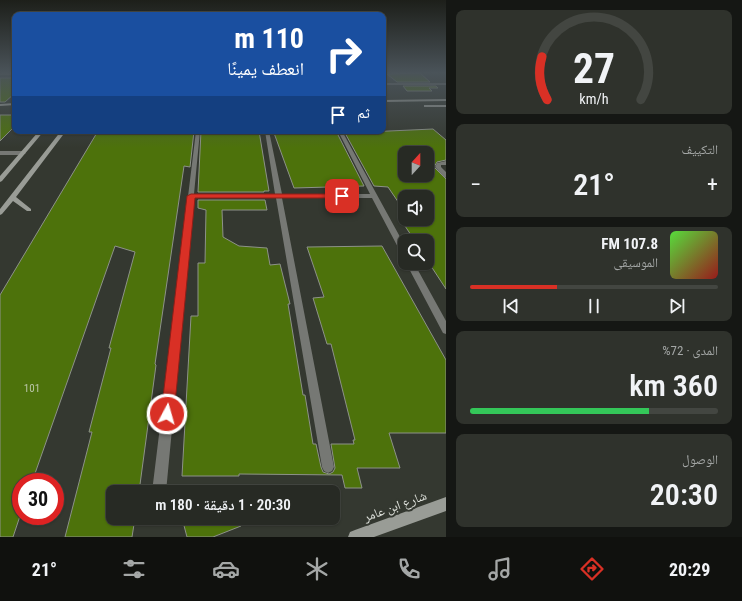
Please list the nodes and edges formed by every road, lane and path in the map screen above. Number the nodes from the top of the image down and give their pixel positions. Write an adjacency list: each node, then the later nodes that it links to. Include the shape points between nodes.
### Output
1 (446, 100): 2 (street)
2 (386, 101)
3 (12, 104): 4 (street)
4 (0, 105)
5 (386, 106): 6 (street)
6 (446, 106)
7 (0, 109): 8 (street)
8 (12, 109)
9 (39, 134): 15 (street)
10 (62, 134): 22 (street)
11 (198, 134): 19 (street)
12 (268, 134): 20 (street)
13 (342, 134): 21 (street)
14 (0, 153): 15 (street)
15 (23, 153): 18 (street)
16 (446, 163): 17 (street, via 439,164 438,167)
17 (446, 176)
18 (0, 180)
19 (191, 196): 20 (street); 29 (street)
20 (279, 196): 21 (street); 28 (street)
21 (374, 196): 25 (street)
22 (12, 197): 23 (street); 24 (street)
23 (29, 210)
24 (0, 213)
25 (398, 240)
26 (414, 270): 27 (street)
27 (446, 330)
28 (328, 467)
29 (159, 485)
30 (446, 504): 31 (street, شارع ابن عامر)
31 (355, 537)

